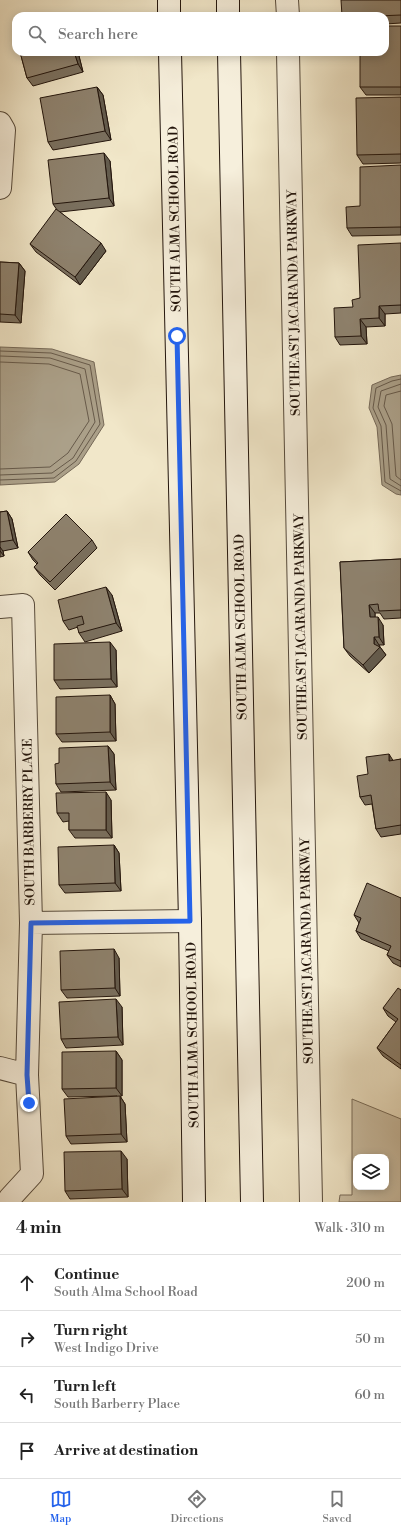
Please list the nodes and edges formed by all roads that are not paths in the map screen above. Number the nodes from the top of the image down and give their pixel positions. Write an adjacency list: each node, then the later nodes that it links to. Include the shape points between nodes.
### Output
1 (169, 0): 4 (main road)
2 (228, 0): 5 (main road)
3 (288, 0): 6 (main road)
4 (170, 12)
5 (228, 12)
6 (288, 12)
7 (170, 56): 13 (main road, SOUTH ALMA SCHOOL ROAD)
8 (229, 56): 19 (main road, SOUTH ALMA SCHOOL ROAD)
9 (288, 56): 20 (main road, SOUTHEAST JACARANDA PARKWAY)
10 (0, 123): 11 (main road, via 4,130)
11 (0, 188)
12 (0, 607): 14 (main road, SOUTH BARBERRY PLACE, via 23,605)
13 (190, 921): 14 (main road); 18 (main road, SOUTH ALMA SCHOOL ROAD)
14 (31, 923): 16 (main road, SOUTH BARBERRY PLACE)
15 (0, 1068): 16 (main road)
16 (27, 1075): 17 (main road, SOUTH BARBERRY PLACE, via 32,1174)
17 (10, 1198)
18 (194, 1202)
19 (252, 1202)
20 (311, 1202)

